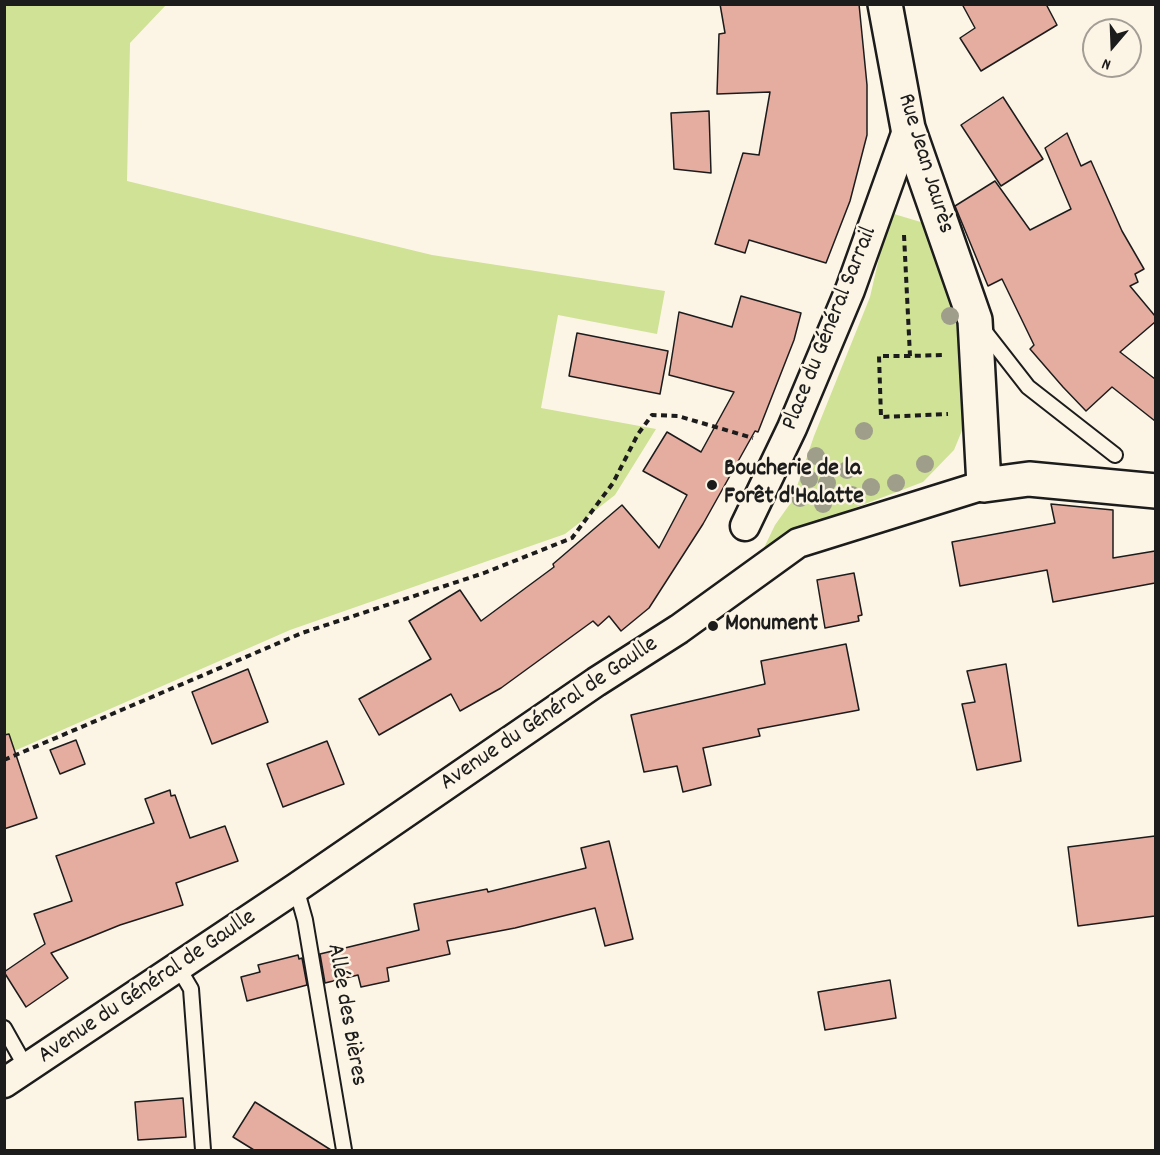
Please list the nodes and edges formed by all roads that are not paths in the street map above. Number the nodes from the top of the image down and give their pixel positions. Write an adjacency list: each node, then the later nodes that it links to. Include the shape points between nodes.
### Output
1 (885, 4): 2 (street, Rue Jean Jaurès)
2 (908, 128): 3 (street, Rue Jean Jaurès); 7 (street, Place du Général Sarrail, via 850,290)
3 (975, 320): 4 (lane, via 1028,387); 5 (street)
4 (1115, 455)
5 (984, 485): 6 (street, Avenue du Général de Gaulle, via 1029,479); 8 (street, Avenue du Général de Gaulle, via 798,543 680,629 596,682)
6 (1150, 490)
7 (745, 526)
8 (296, 888): 9 (street, Avenue du Général de Gaulle); 13 (lane, Allée des Bières, via 305,920)
9 (178, 967): 11 (street, Avenue du Général de Gaulle); 12 (lane, via 191,989)
10 (4, 1028): 11 (lane)
11 (16, 1076)
12 (203, 1150)
13 (344, 1150)

